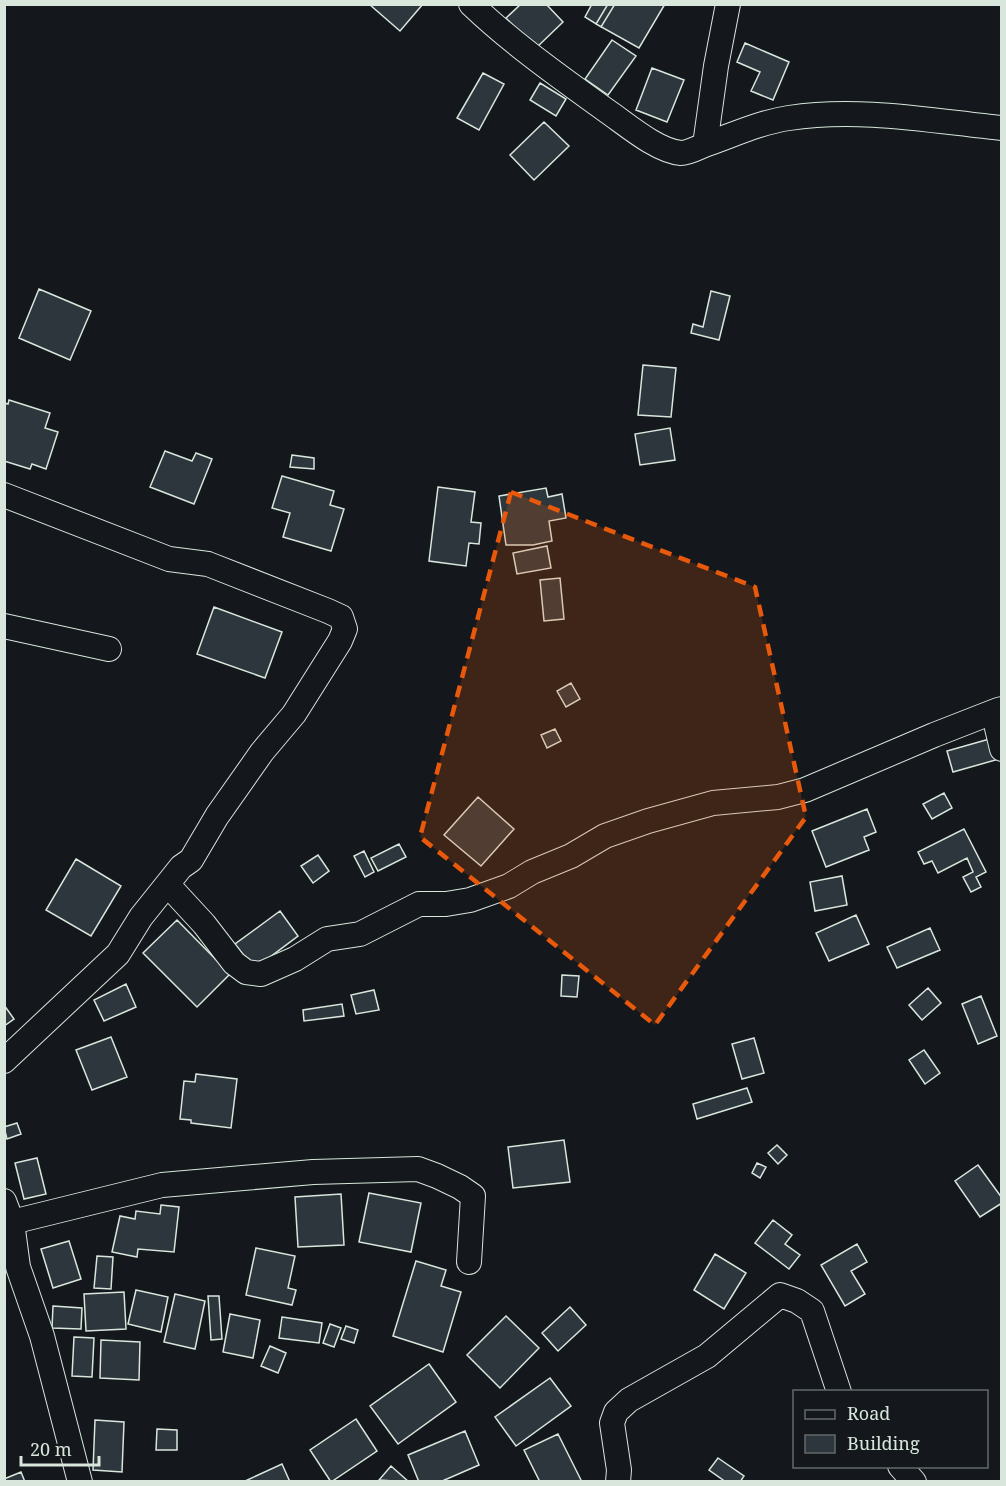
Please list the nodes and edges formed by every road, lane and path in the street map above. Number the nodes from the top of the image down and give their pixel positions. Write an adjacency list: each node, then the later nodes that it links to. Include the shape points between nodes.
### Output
1 (471, 4): 4 (street, via 550,70 662,147 683,153)
2 (728, 4): 4 (street)
3 (1002, 128): 4 (street, via 836,114 787,118)
4 (705, 145)
5 (4, 495): 10 (street, via 169,559 208,564 341,617 345,629 340,641 294,714 262,752 191,860)
6 (4, 626): 7 (street)
7 (109, 649)
8 (1000, 709): 9 (street, via 996,728); 10 (street, via 805,790 778,797 713,803 605,836 510,886 470,900 419,904 360,934 327,939 261,974 246,972 234,963)
9 (1002, 748)
10 (168, 885): 11 (street, via 141,917 118,954)
11 (4, 1061)
12 (8, 1212): 13 (street, via 162,1185 313,1172 418,1169 473,1196); 14 (street)
13 (469, 1262)
14 (11, 1271): 17 (street, via 42,1336)
15 (838, 1390): 18 (street, via 812,1311 780,1295 706,1356 629,1400 616,1413 612,1423)
16 (901, 1468): 19 (street)
17 (80, 1482)
18 (618, 1482)
19 (914, 1482)

